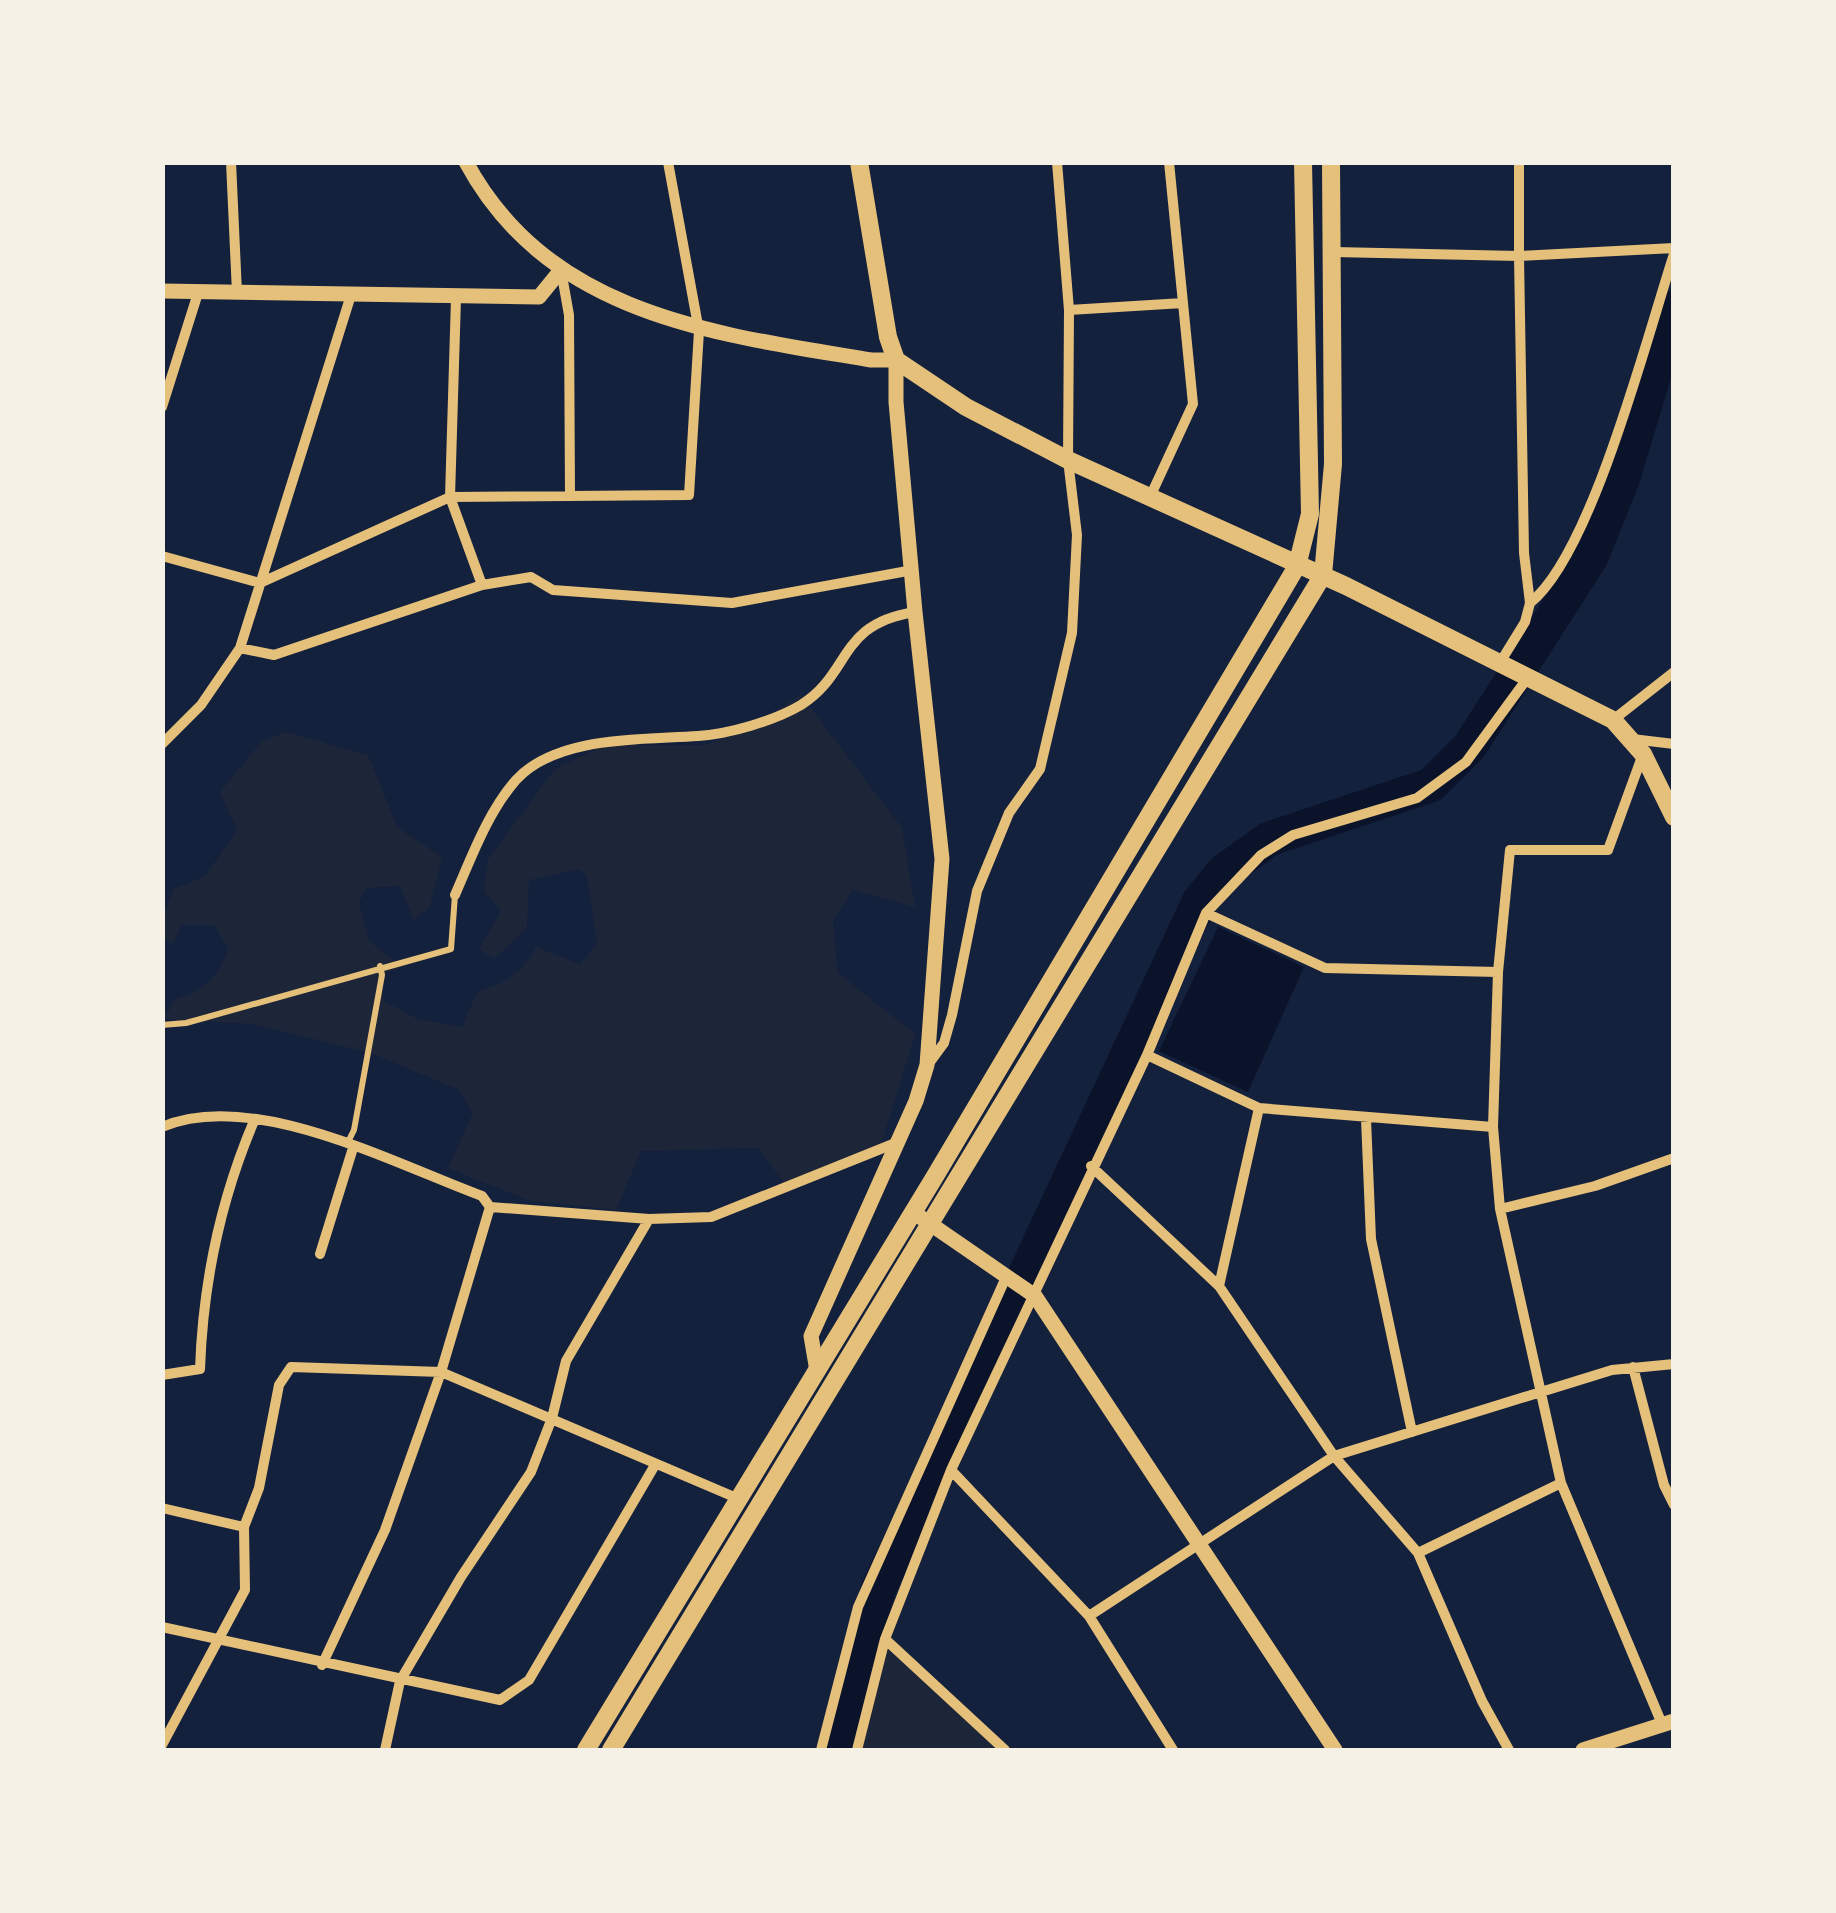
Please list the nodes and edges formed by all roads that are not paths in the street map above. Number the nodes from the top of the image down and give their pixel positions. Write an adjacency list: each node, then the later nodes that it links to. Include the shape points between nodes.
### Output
1 (231, 162): 16 (street)
2 (466, 162): 13 (street, via 517,232)
3 (668, 162): 21 (street)
4 (859, 162): 22 (main road)
5 (1057, 162): 20 (street)
6 (1169, 162): 19 (street)
7 (1304, 162): 29 (main road, via 1310,514)
8 (1331, 162): 11 (main road)
9 (1519, 162): 12 (street)
10 (1674, 251): 12 (street); 34 (street, via 1602,479 1558,571)
11 (1334, 252): 12 (street); 31 (main road, via 1333,464)
12 (1520, 256): 34 (street)
13 (561, 270): 18 (street, via 539,297); 21 (street); 25 (street, via 568,315)
14 (162, 291): 15 (street)
15 (198, 293): 16 (street); 23 (street)
16 (237, 293): 17 (street)
17 (351, 296): 18 (street); 32 (street)
18 (456, 298): 26 (street)
19 (1183, 303): 20 (street); 27 (street, via 1193,404)
20 (1069, 310): 24 (street)
21 (699, 331): 22 (street); 25 (street, via 689,495)
22 (896, 360): 24 (main road, via 966,408); 30 (street)
23 (162, 407)
24 (1068, 460): 27 (main road); 50 (street, via 1079,575 1072,632 1040,769 1009,812 977,890 944,1044)
25 (570, 496): 26 (street)
26 (450, 497): 32 (street); 33 (street)
27 (1150, 497): 29 (main road)
28 (162, 556): 32 (street)
29 (1297, 566): 31 (main road); 62 (main road)
30 (914, 570): 33 (street, via 732,603 552,590 531,576); 35 (street)
31 (1322, 574): 37 (main road); 64 (main road)
32 (260, 583): 36 (street)
33 (482, 586): 36 (street, via 274,655)
34 (1530, 603): 37 (street)
35 (915, 612): 44 (street, via 877,622 858,636 814,694 777,715 711,734 608,739 538,764 507,792); 50 (street, via 942,859)
36 (240, 648): 40 (street, via 202,705)
37 (1516, 669): 39 (main road); 45 (street, via 1466,762 1416,798 1292,835 1260,855)
38 (1674, 672): 39 (street)
39 (1614, 720): 42 (main road)
40 (163, 742)
41 (1674, 744): 42 (street)
42 (1637, 746): 43 (main road); 47 (street, via 1608,850 1510,850)
43 (1674, 817)
44 (455, 895): 46 (lane, via 450,949)
45 (1206, 913): 47 (street, via 1325,968); 49 (street)
46 (380, 966): 48 (lane); 57 (lane)
47 (1498, 972): 55 (street)
48 (162, 1025)
49 (1147, 1055): 51 (street); 59 (street)
50 (927, 1065): 56 (street)
51 (1259, 1108): 52 (street); 67 (street)
52 (1366, 1118): 55 (street); 76 (street, via 1371,1239)
53 (254, 1121): 54 (street, via 188,1116); 57 (street, via 292,1122); 73 (street, via 228,1184 207,1283 200,1369)
54 (162, 1127)
55 (1493, 1127): 61 (street)
56 (898, 1142): 63 (street, via 711,1217); 71 (street, via 812,1336)
57 (350, 1146): 60 (street, via 482,1196); 65 (street)
58 (1674, 1158): 61 (street)
59 (1092, 1166): 67 (street); 68 (street)
60 (490, 1207): 63 (street); 72 (street)
61 (1500, 1209): 74 (street)
62 (913, 1212): 64 (street); 71 (main road)
63 (649, 1219): 75 (street, via 566,1361)
64 (930, 1225): 66 (street); 98 (main road)
65 (320, 1254)
66 (1007, 1275): 68 (street); 99 (street, via 858,1606)
67 (1218, 1286): 77 (street)
68 (1033, 1295): 79 (street); 85 (street)
69 (1674, 1364): 70 (street)
70 (1633, 1367): 74 (street); 82 (street)
71 (817, 1371): 81 (main road)
72 (441, 1372): 75 (street); 84 (street, via 292,1368 279,1385 259,1488); 91 (street, via 385,1530)
73 (162, 1375)
74 (1538, 1394): 76 (street); 80 (street)
75 (552, 1418): 78 (street); 92 (street, via 531,1472)
76 (1412, 1432): 77 (street)
77 (1334, 1456): 85 (street); 86 (street)
78 (655, 1465): 81 (street); 92 (street, via 529,1680 500,1700)
79 (952, 1470): 87 (street); 90 (street)
80 (1561, 1483): 86 (street); 93 (street)
81 (738, 1499): 97 (main road)
82 (1674, 1504)
83 (162, 1508): 84 (street)
84 (244, 1526): 89 (street, via 245,1590)
85 (1200, 1543): 87 (street); 103 (street)
86 (1418, 1553): 104 (street)
87 (1089, 1616): 102 (street)
88 (162, 1627): 89 (street)
89 (219, 1639): 91 (street); 94 (street)
90 (884, 1639): 100 (street); 101 (street)
91 (322, 1664): 92 (street)
92 (400, 1681): 96 (street)
93 (1668, 1722): 105 (street)
94 (162, 1746): 95 (street)
95 (171, 1750)
96 (385, 1750)
97 (586, 1750)
98 (611, 1750)
99 (821, 1750)
100 (857, 1750)
101 (1004, 1750)
102 (1172, 1750)
103 (1335, 1750)
104 (1508, 1750)
105 (1583, 1750)

